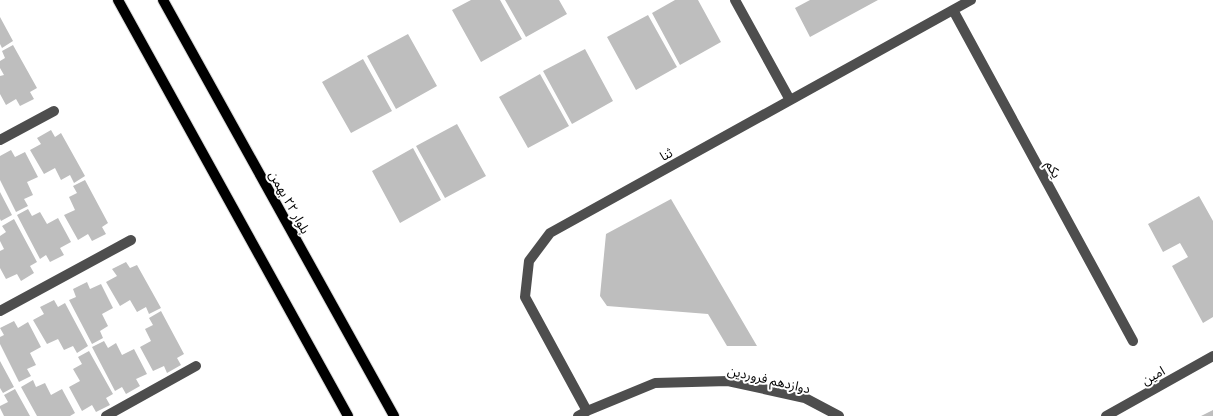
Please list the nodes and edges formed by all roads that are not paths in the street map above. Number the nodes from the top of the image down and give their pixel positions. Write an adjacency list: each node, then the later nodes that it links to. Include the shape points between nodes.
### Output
1 (118, 0): 16 (main road)
2 (163, 0): 17 (main road, بلوار ۲۲ بهمن)
3 (735, 0): 6 (street)
4 (970, 0): 5 (street, ثنا)
5 (953, 10): 6 (street, ثنا); 11 (street, یکم)
6 (790, 100): 14 (street, ثنا, via 550,233 529,261 525,297)
7 (54, 111): 8 (street)
8 (0, 140)
9 (131, 240): 10 (street)
10 (0, 311)
11 (1133, 341)
12 (1213, 356): 19 (street, امین)
13 (196, 366): 15 (street)
14 (582, 413): 18 (street, دوازدهم فروردین, via 655,383 728,381 804,398)
15 (106, 416)
16 (348, 416)
17 (394, 416)
18 (839, 416)
19 (1106, 416)

